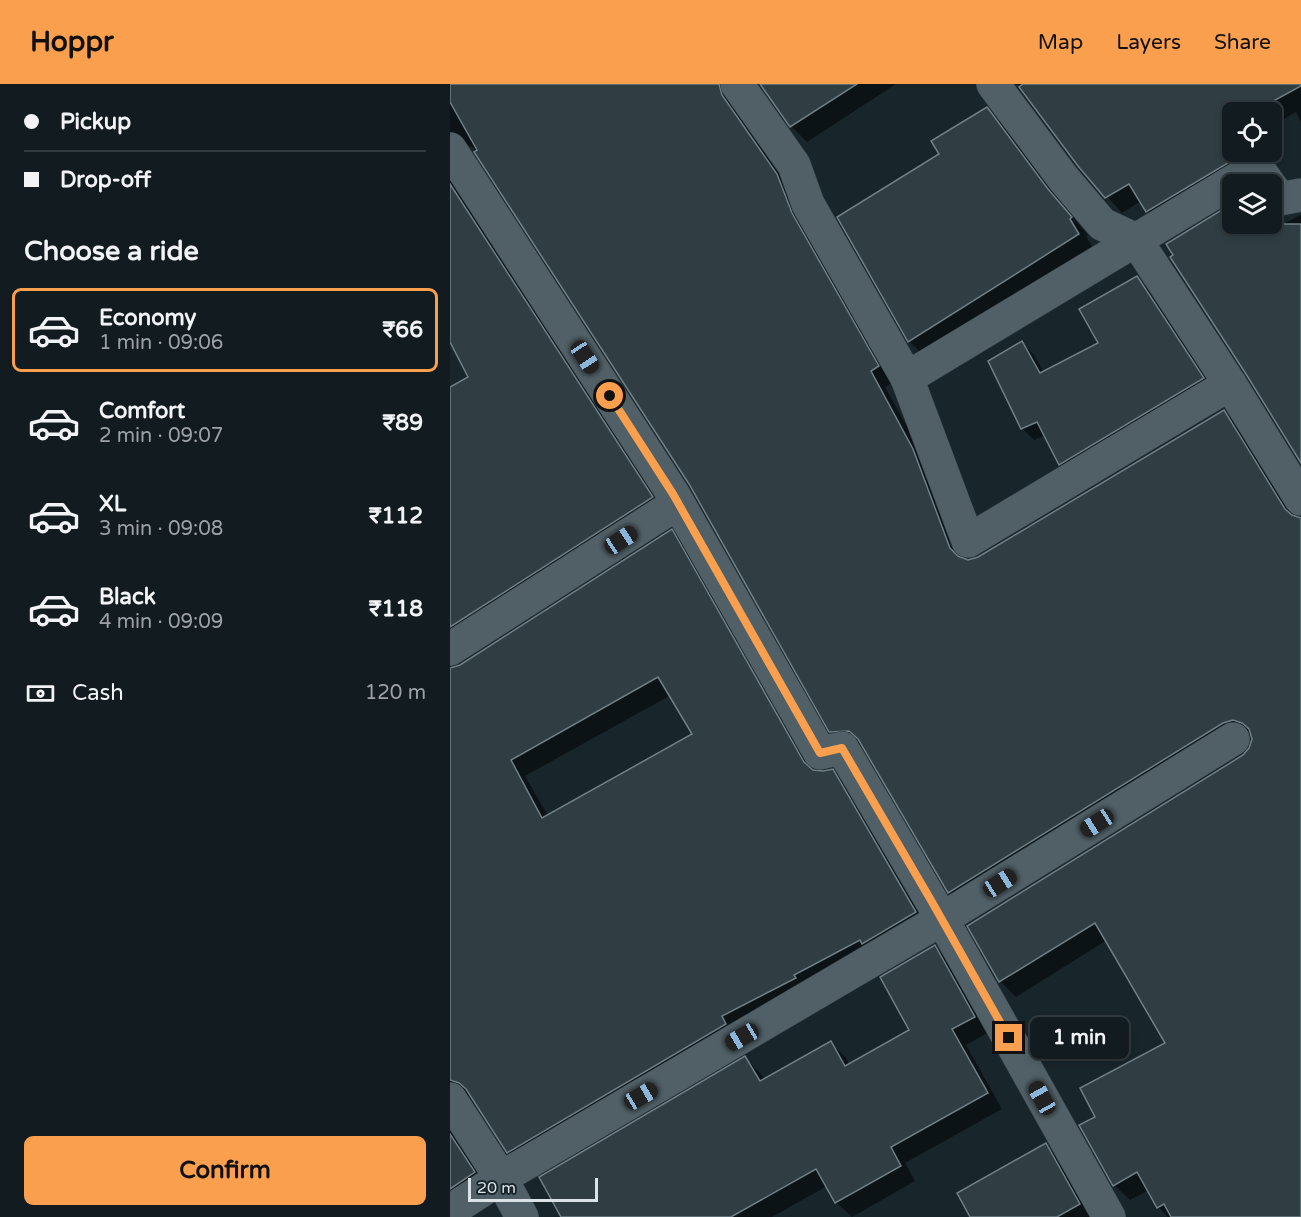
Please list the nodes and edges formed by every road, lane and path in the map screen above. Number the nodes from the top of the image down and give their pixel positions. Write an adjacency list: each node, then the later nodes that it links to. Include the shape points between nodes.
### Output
1 (737, 84): 10 (street, via 794,165 808,204)
2 (993, 84): 9 (street, via 1102,224)
3 (450, 149): 13 (street)
4 (1247, 174): 5 (street, via 1257,168)
5 (1262, 174)
6 (1222, 189): 9 (street)
7 (1301, 195): 8 (street)
8 (1282, 199)
9 (1136, 240): 10 (street); 11 (street)
10 (907, 378): 11 (street, via 968,541)
11 (1230, 384): 12 (street)
12 (1301, 499)
13 (678, 503): 14 (street); 16 (street, via 820,753 842,748)
14 (450, 649)
15 (1233, 739): 16 (street)
16 (942, 919): 18 (street); 21 (street)
17 (450, 1099): 18 (street)
18 (501, 1178): 19 (street); 20 (street)
19 (450, 1211)
20 (522, 1217)
21 (1109, 1217)

